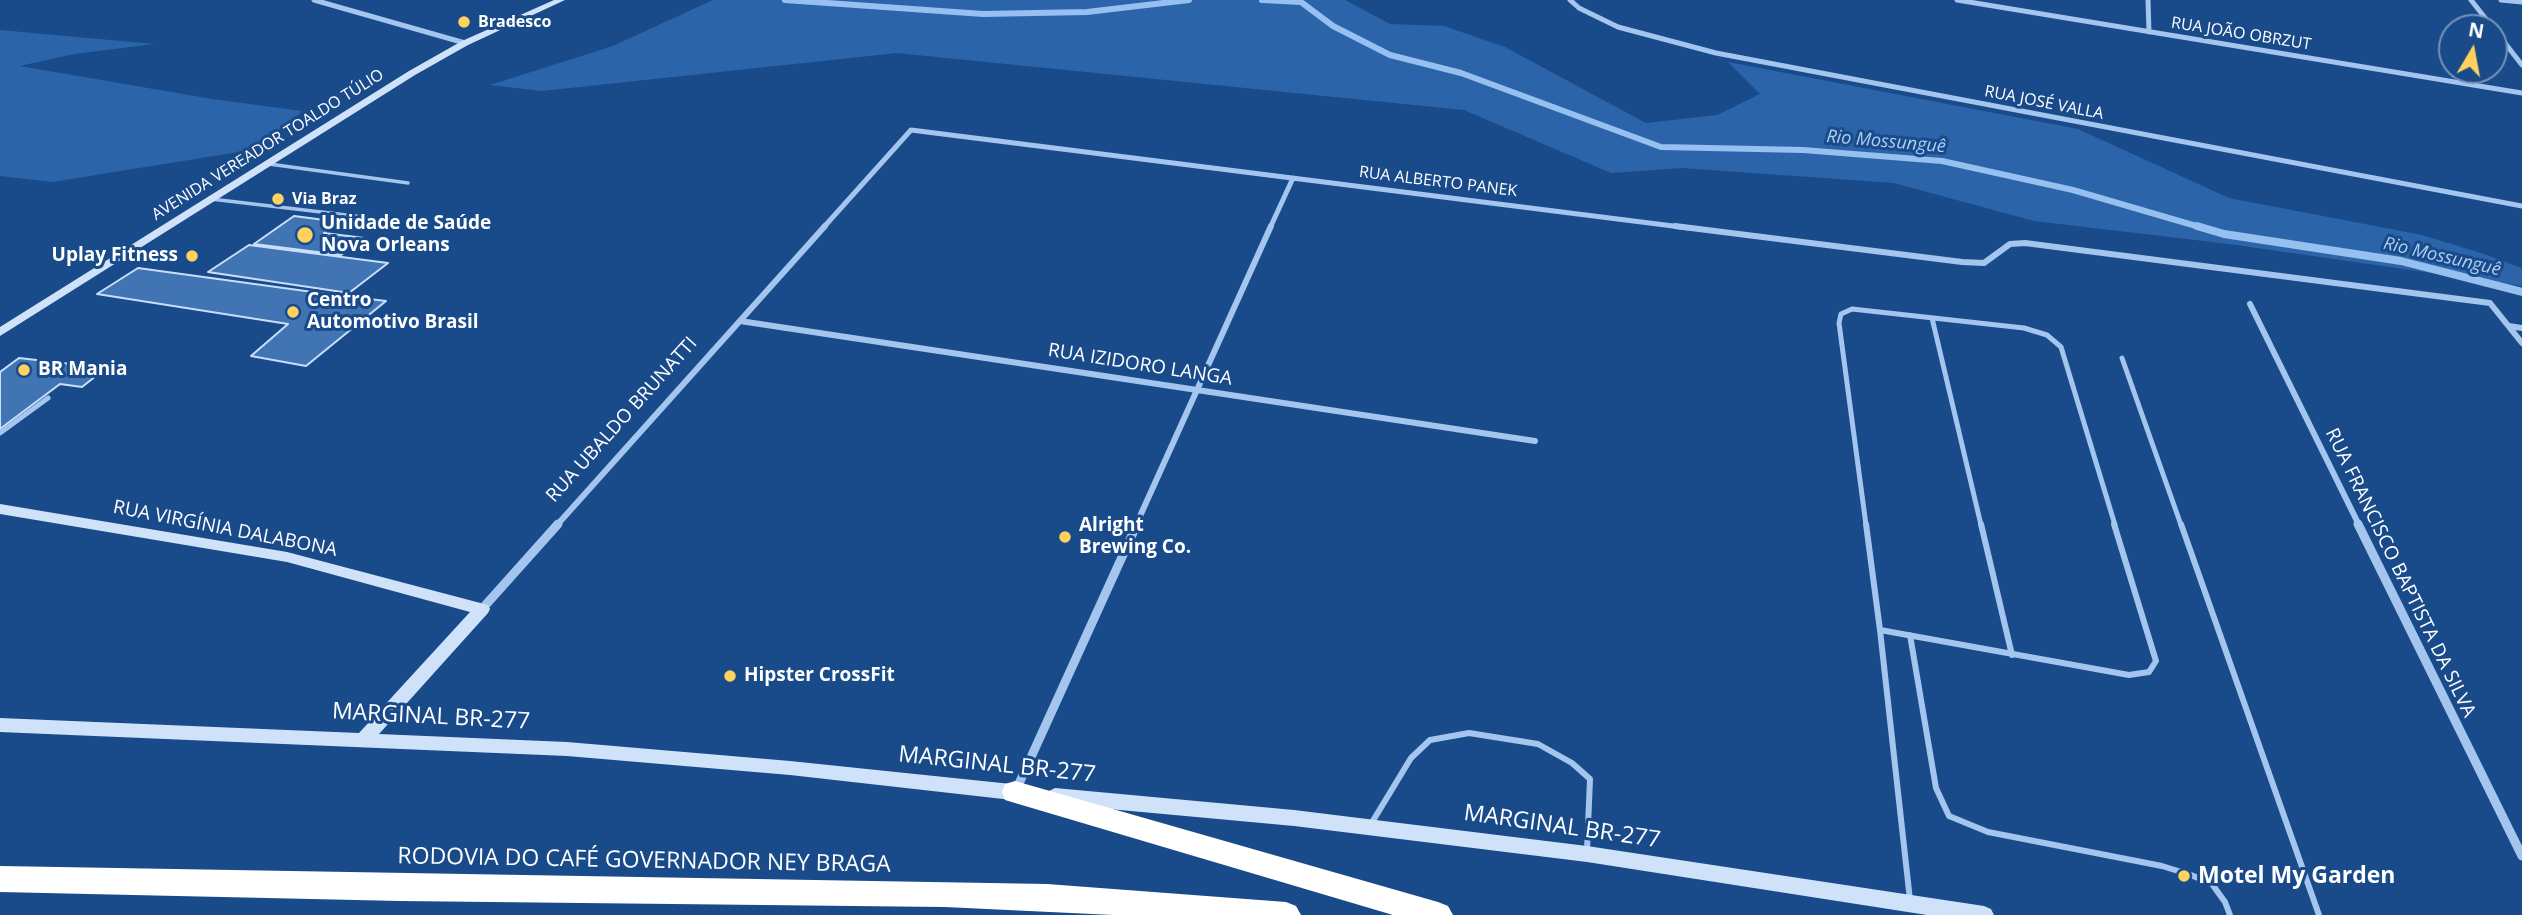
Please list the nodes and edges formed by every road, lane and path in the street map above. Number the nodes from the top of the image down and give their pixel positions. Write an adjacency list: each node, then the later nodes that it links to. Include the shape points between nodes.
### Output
1 (314, 0): 11 (street)
2 (561, 0): 11 (main road, AVENIDA VEREADOR TOALDO TÚLIO)
3 (1570, 0): 20 (street, RUA JOSÉ VALLA, via 1618,27 1682,46)
4 (1957, 0): 10 (street, RUA JOÃO OBRZUT)
5 (2148, 0): 10 (street)
6 (2471, 0): 9 (street)
7 (2501, 0): 8 (street)
8 (2522, 2)
9 (2482, 14)
10 (2149, 32): 14 (street, RUA JOÃO OBRZUT)
11 (466, 44): 16 (main road, AVENIDA VEREADOR TOALDO TÚLIO)
12 (2508, 48): 13 (street)
13 (2522, 65)
14 (2522, 93)
15 (911, 130): 17 (street, RUA ALBERTO PANEK); 24 (street, RUA UBALDO BRUNATTI)
16 (268, 163): 18 (lane); 19 (main road, AVENIDA VEREADOR TOALDO TÚLIO)
17 (1293, 178): 25 (street, RUA ALBERTO PANEK, via 1962,262 1984,263 2010,244 2025,243 2490,303); 30 (street)
18 (408, 183)
19 (211, 199): 21 (lane); 27 (main road, AVENIDA VEREADOR TOALDO TÚLIO)
20 (2522, 206)
21 (372, 218)
22 (2250, 304): 44 (street, RUA FRANCISCO BAPTISTA DA SILVA)
23 (1932, 318): 36 (lane, via 1852,309 1841,313 1839,323); 38 (lane); 38 (lane, via 2024,328 2047,335 2061,347 2156,661 2149,672 2130,675)
24 (740, 321): 30 (street, RUA IZIDORO LANGA); 35 (street, RUA UBALDO BRUNATTI)
25 (2509, 327): 26 (street); 28 (street)
26 (2522, 328)
27 (0, 332)
28 (2522, 343)
29 (2122, 358): 51 (lane)
30 (1197, 390): 33 (street, RUA IZIDORO LANGA); 41 (street)
31 (48, 398): 32 (lane)
32 (0, 433)
33 (1535, 441)
34 (0, 509): 35 (main road, RUA VIRGÍNIA DALABONA, via 288,557)
35 (481, 609): 40 (main road, RUA UBALDO BRUNATTI)
36 (1880, 630): 37 (lane); 46 (lane)
37 (1910, 635): 38 (lane); 50 (lane, via 1936,788 1949,816 1988,832 2191,875 2211,884)
38 (2012, 654)
39 (0, 725): 40 (main road, MARGINAL BR-277)
40 (365, 738): 41 (main road, MARGINAL BR-277, via 684,758)
41 (1015, 792): 42 (main road, MARGINAL BR-277); 48 (highway)
42 (1369, 827): 43 (main road, MARGINAL BR-277); 43 (lane, via 1410,758 1430,740 1469,733 1538,744 1590,779)
43 (1587, 854): 46 (main road, MARGINAL BR-277)
44 (2522, 856)
45 (0, 879): 47 (highway, RODOVIA DO CAFÉ GOVERNADOR NEY BRAGA, via 983,895)
46 (1911, 903): 49 (main road, MARGINAL BR-277)
47 (1286, 915)
48 (1438, 915)
49 (1984, 915)
50 (2230, 915)
51 (2319, 915)

